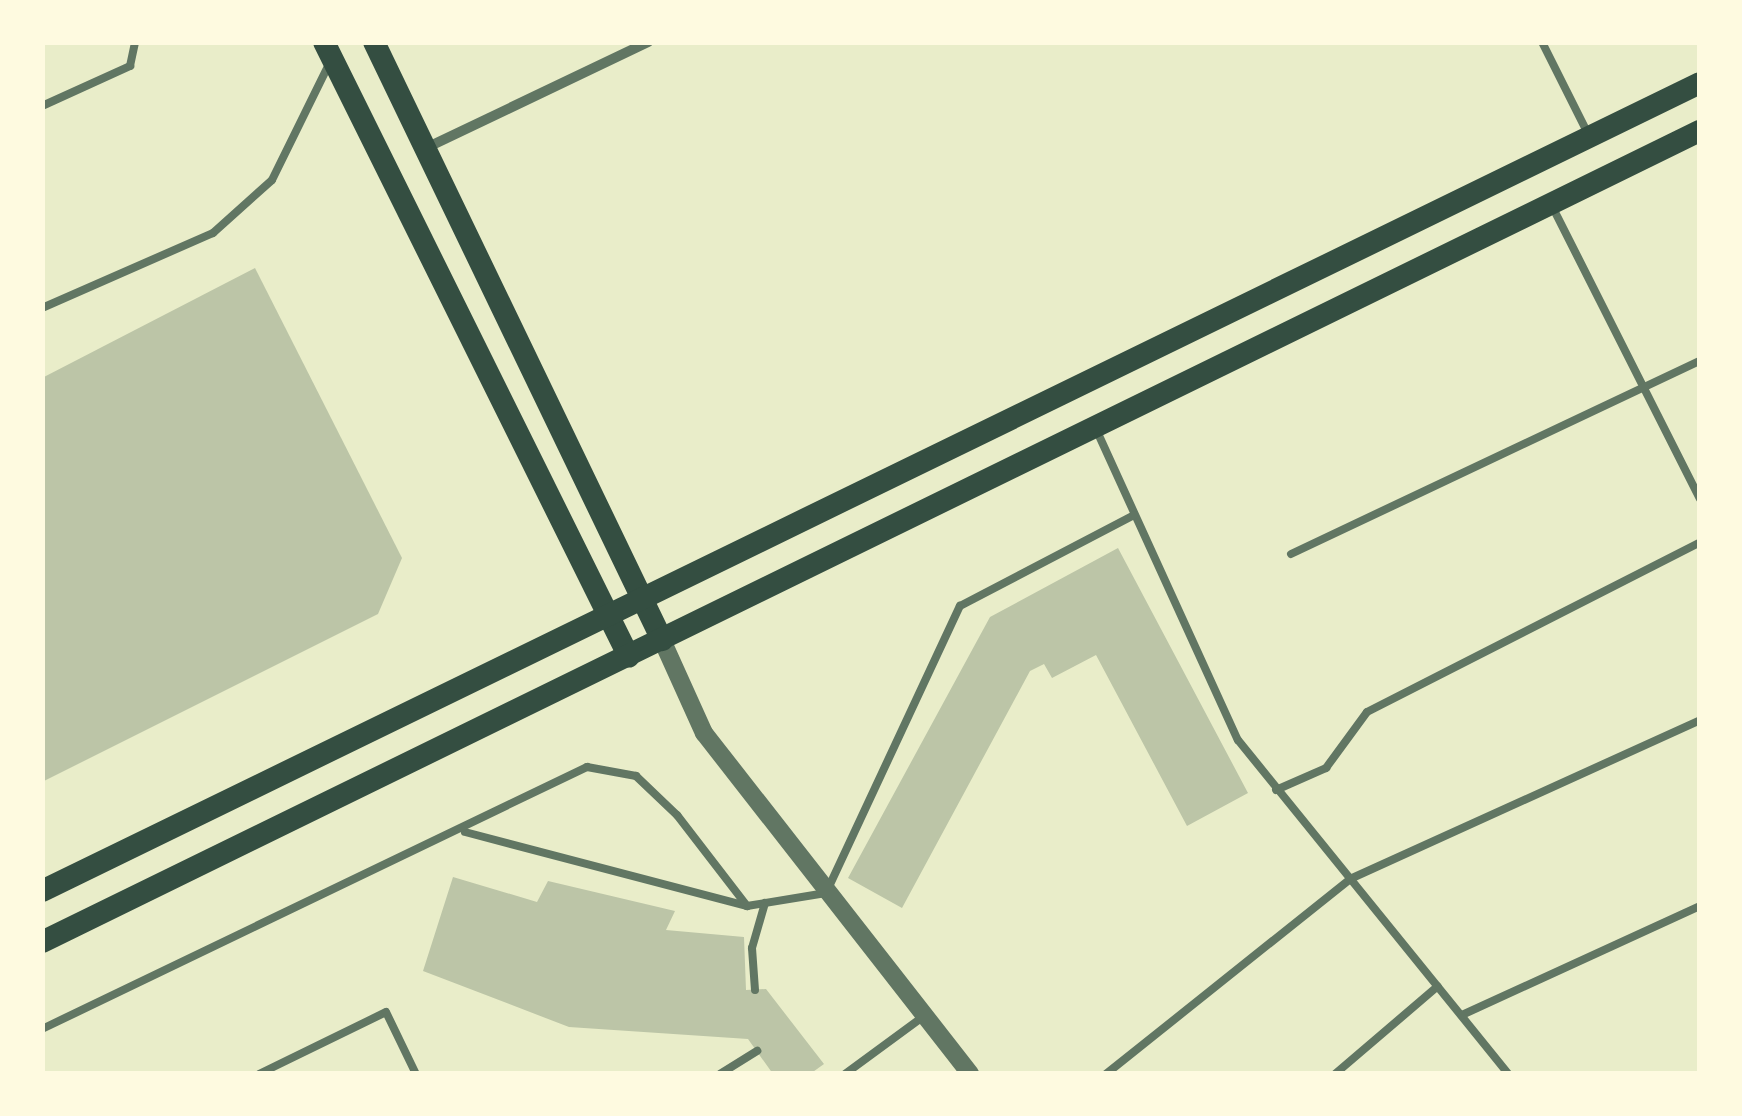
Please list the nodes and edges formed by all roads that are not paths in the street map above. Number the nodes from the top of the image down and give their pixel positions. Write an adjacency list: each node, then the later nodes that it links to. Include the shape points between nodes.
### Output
1 (135, 42): 9 (lane, via 130,66)
2 (374, 42): 12 (main road)
3 (616, 42): 7 (lane)
4 (648, 42): 7 (street)
5 (1542, 42): 11 (lane)
6 (332, 48): 14 (lane, via 272,180 213,233); 23 (main road)
7 (623, 54): 12 (street)
8 (1700, 83): 11 (main road)
9 (42, 106)
10 (1700, 131): 13 (main road)
11 (1589, 137): 22 (main road)
12 (426, 149): 22 (main road)
13 (1550, 204): 16 (lane); 17 (main road)
14 (42, 308)
15 (1700, 361): 16 (lane)
16 (1644, 387): 18 (lane); 21 (lane)
17 (1095, 426): 19 (lane); 24 (main road)
18 (1700, 499)
19 (1134, 515): 27 (lane, via 1238,740); 31 (lane, via 960,606)
20 (1700, 542): 27 (lane, via 1367,712 1326,768)
21 (1291, 554)
22 (643, 600): 23 (main road); 24 (main road)
23 (608, 617): 25 (main road); 30 (main road)
24 (662, 640): 25 (main road); 31 (street, via 704,733)
25 (629, 656): 35 (main road)
26 (1700, 720): 29 (lane)
27 (1276, 790): 29 (lane)
28 (465, 832): 33 (lane); 33 (lane, via 587,767 636,776 677,815); 40 (lane)
29 (1350, 879): 36 (lane); 47 (lane)
30 (42, 891)
31 (826, 893): 32 (lane); 38 (street)
32 (764, 903): 33 (lane); 37 (lane, via 752,948)
33 (747, 906)
34 (1700, 906): 39 (lane)
35 (42, 942)
36 (1438, 986): 39 (lane); 48 (lane)
37 (755, 990)
38 (924, 1016): 45 (lane); 46 (street)
39 (1462, 1016): 49 (lane)
40 (42, 1030)
41 (756, 1051): 44 (lane)
42 (259, 1074): 43 (lane, via 386,1012)
43 (416, 1074)
44 (720, 1074)
45 (846, 1074)
46 (970, 1074)
47 (1106, 1074)
48 (1335, 1074)
49 (1508, 1074)

